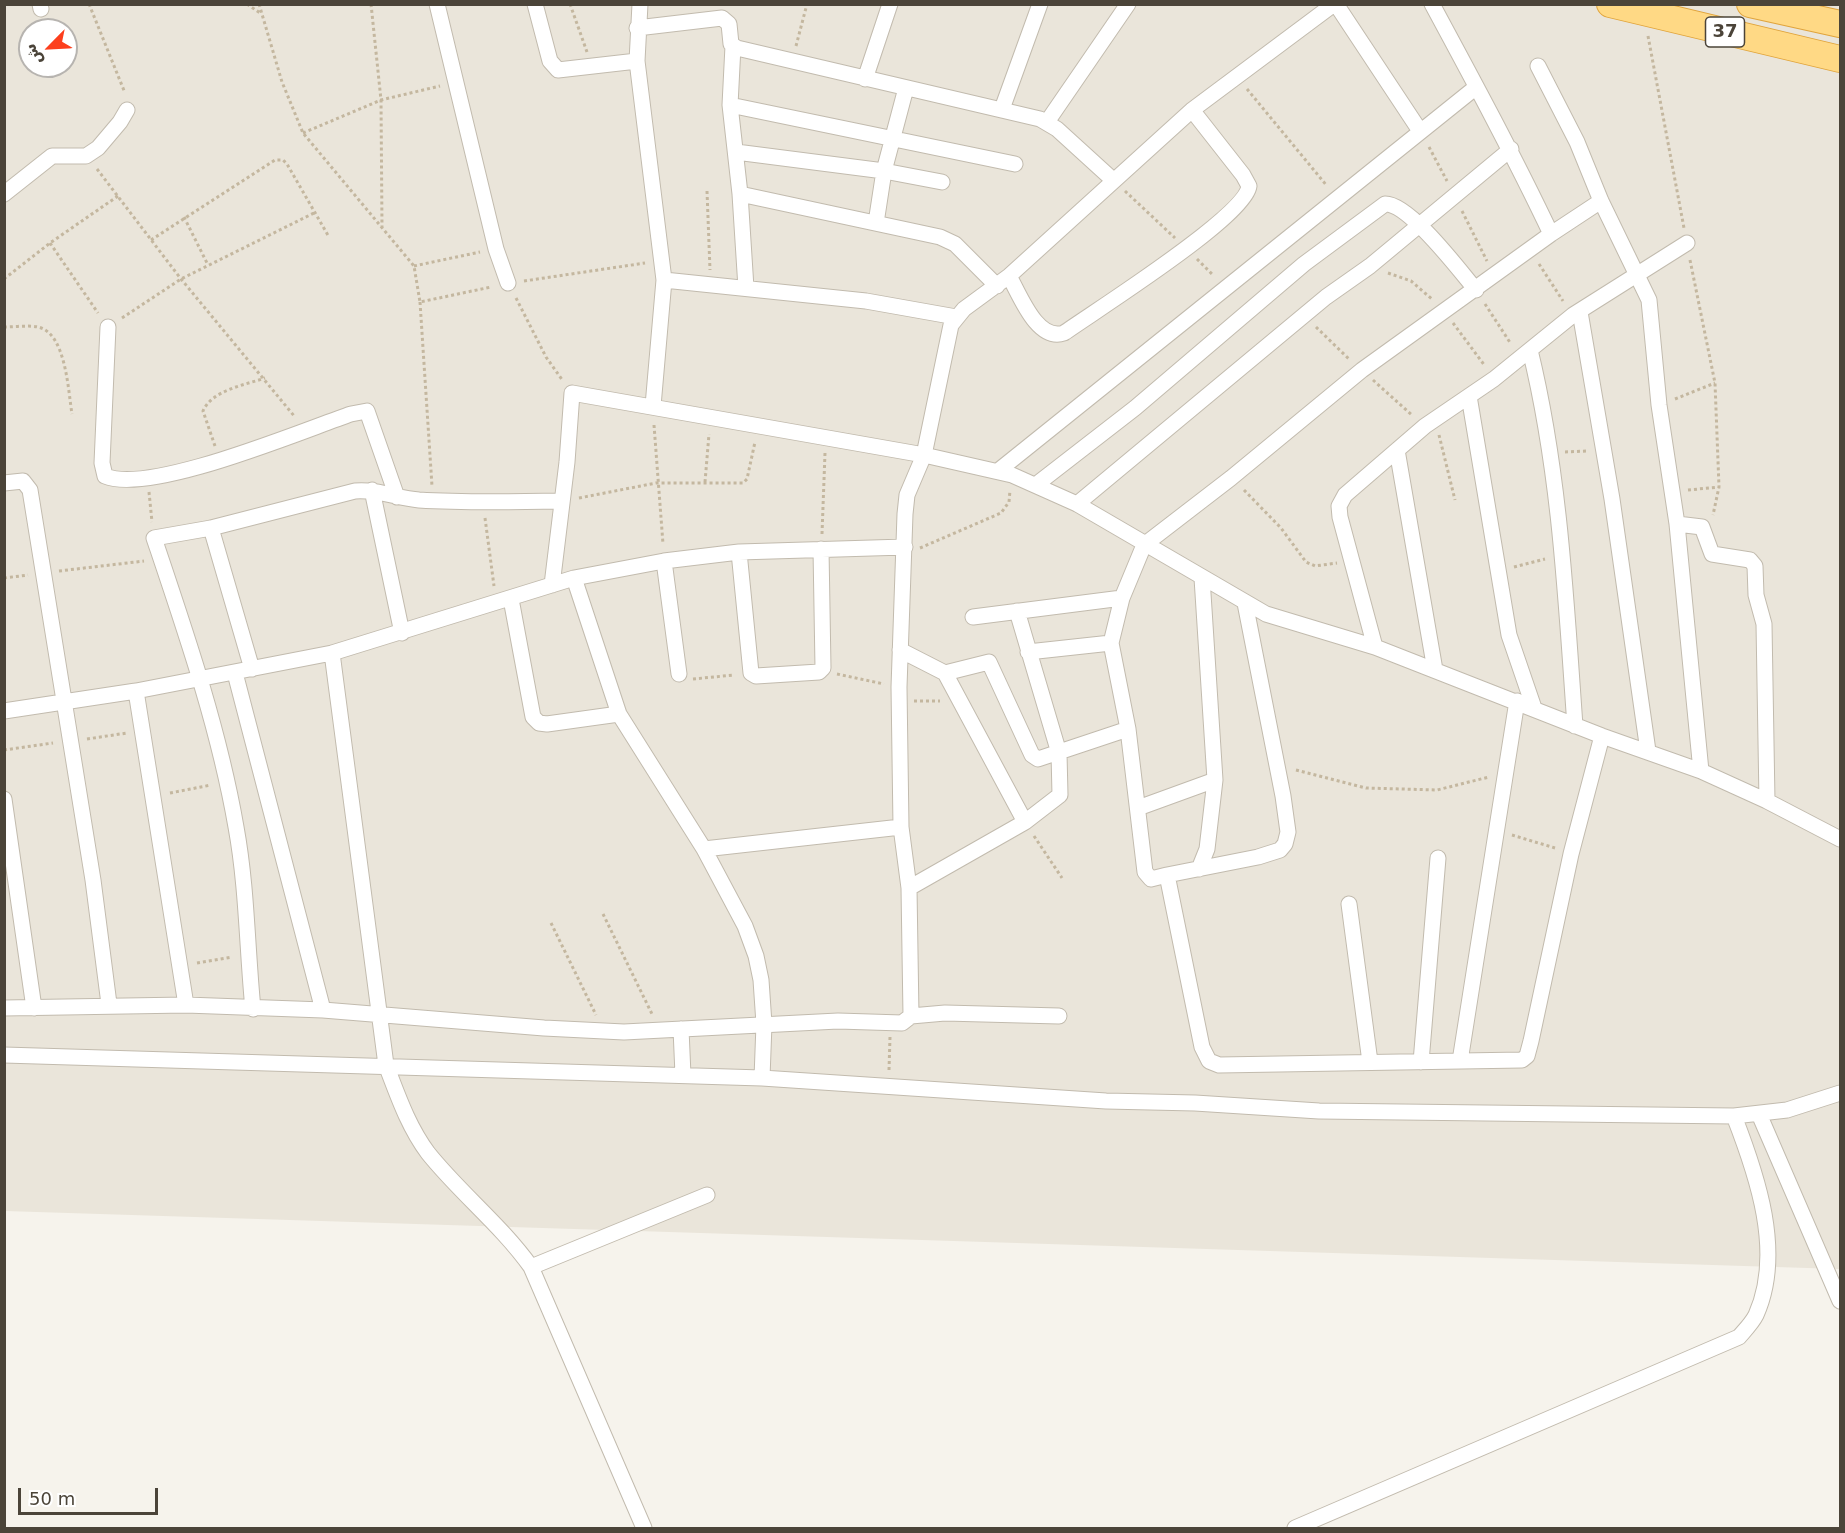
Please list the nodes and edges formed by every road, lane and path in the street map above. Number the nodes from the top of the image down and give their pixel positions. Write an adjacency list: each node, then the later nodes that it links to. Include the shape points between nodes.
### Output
1 (89, 4): 37 (path, via 126,97)
2 (247, 4): 17 (path)
3 (259, 4): 17 (path)
4 (371, 4): 34 (path)
5 (436, 4): 29 (street)
6 (535, 4): 26 (street, via 553,67)
7 (570, 4): 26 (path)
8 (640, 4): 20 (street)
9 (807, 4): 24 (path)
10 (890, 4): 28 (street)
11 (1040, 4): 36 (street)
12 (1128, 4): 39 (street)
13 (1335, 4): 27 (street); 40 (street)
14 (1432, 4): 32 (street)
15 (1610, 4): 18 (highway, 37)
16 (1750, 4): 19 (highway, 37)
17 (260, 13): 41 (path)
18 (1644, 13): 22 (highway, 37); 66 (path)
19 (1840, 24)
20 (638, 28): 21 (street, via 722,18 729,24 730,42); 23 (street)
21 (734, 46): 24 (street); 35 (street)
22 (1840, 59)
23 (637, 61): 26 (street); 70 (street)
24 (792, 62): 28 (street)
25 (1538, 66): 56 (street, via 1577,142)
26 (592, 68)
27 (1237, 76): 38 (street); 55 (path)
28 (865, 79): 30 (street)
29 (456, 83): 34 (path); 68 (street)
30 (906, 87): 36 (street); 42 (street)
31 (4, 88): 33 (path)
32 (1475, 88): 40 (street); 43 (street)
33 (4, 98)
34 (381, 100): 41 (path); 61 (path)
35 (730, 105): 42 (street); 44 (street)
36 (1002, 109): 39 (street)
37 (127, 110): 45 (street, via 106,141)
38 (1192, 110): 48 (street); 67 (street, via 1249,186 1244,199)
39 (1047, 122): 48 (street)
40 (1420, 131): 54 (path); 55 (street)
41 (303, 133): 61 (path)
42 (892, 140): 46 (street); 47 (street)
43 (1511, 149): 54 (street); 62 (street)
44 (736, 152): 47 (street); 52 (street)
45 (86, 156): 51 (street, via 52,156); 53 (path)
46 (1015, 164)
47 (884, 171): 49 (street); 59 (street)
48 (1113, 180): 67 (path); 74 (street)
49 (942, 182)
50 (706, 191): 81 (path)
51 (4, 194)
52 (740, 194): 59 (street); 84 (street)
53 (117, 196): 64 (path); 65 (path)
54 (1455, 196): 60 (street); 75 (path)
55 (1338, 200): 83 (street)
56 (1601, 201): 62 (street); 76 (street)
57 (316, 212): 58 (path, via 287,164 275,160); 63 (path); 71 (path)
58 (184, 217): 64 (path); 71 (path)
59 (876, 222): 82 (street, via 955,244)
60 (1418, 225): 73 (street); 85 (street); 119 (street, via 1396,206 1380,207 1304,264 1135,408)
61 (382, 227): 72 (path)
62 (1551, 234): 69 (street)
63 (328, 237)
64 (151, 240): 78 (path)
65 (50, 243): 77 (path); 92 (path)
66 (1687, 243): 76 (street); 97 (path)
67 (1187, 248): 74 (street, via 1056,336 1048,334 1038,323); 83 (path)
68 (496, 249): 72 (path); 80 (street)
69 (1529, 250): 75 (street); 88 (path)
70 (661, 260): 79 (street); 80 (path)
71 (208, 265): 78 (path)
72 (414, 266): 86 (path)
73 (1370, 266): 87 (path, via 1412,281); 89 (street)
74 (1009, 276): 82 (street)
75 (1495, 276): 85 (street)
76 (1636, 277): 88 (street); 100 (street, via 1649,300)
77 (4, 279)
78 (181, 279): 92 (path); 95 (path)
79 (664, 280): 81 (street); 101 (street)
80 (508, 283): 86 (path); 98 (path, via 546,357)
81 (711, 285): 84 (street)
82 (997, 286): 90 (street)
83 (1224, 286): 113 (street)
84 (746, 288): 90 (street, via 866,300)
85 (1476, 290): 87 (street); 93 (path)
86 (420, 302): 124 (path)
87 (1445, 313): 94 (street); 96 (path)
88 (1576, 314): 93 (street); 109 (street)
89 (1304, 316): 94 (path); 127 (street)
90 (956, 317): 110 (street, via 947,340)
91 (4, 327): 102 (path, via 39,327 56,339)
92 (108, 327): 114 (street, via 103,473 111,479)
93 (1525, 354): 96 (street); 111 (street)
94 (1362, 370): 104 (path); 115 (street)
95 (265, 378): 106 (path); 112 (path, via 207,402 203,411)
96 (1494, 379): 99 (street)
97 (1715, 383): 100 (path); 121 (path, via 1719,487)
98 (572, 393): 101 (street); 125 (street)
99 (1469, 396): 104 (street); 139 (street)
100 (1659, 405): 121 (street)
101 (653, 406): 103 (street); 118 (path)
102 (72, 414)
103 (711, 417): 105 (street); 116 (path)
104 (1430, 423): 108 (street); 123 (path)
105 (758, 427): 107 (street); 116 (path, via 747,479 739,484)
106 (304, 430): 112 (street); 122 (street, via 367,411)
107 (826, 440): 110 (street); 132 (path)
108 (1397, 450): 138 (street, via 1345,495 1339,506); 159 (street)
109 (1602, 450): 111 (path); 179 (street)
110 (924, 454): 113 (street); 133 (street, via 907,495)
111 (1551, 454): 135 (street)
112 (220, 461): 114 (street)
113 (1005, 473): 119 (street); 133 (path, via 1009,502 1001,513)
114 (147, 478): 130 (path)
115 (1232, 478): 131 (street); 138 (path, via 1274,519 1310,566)
116 (705, 482): 118 (path)
117 (4, 483): 140 (street, via 23,481 29,486)
118 (656, 483): 125 (path); 137 (path)
119 (1037, 484): 127 (street)
120 (372, 490): 122 (street); 129 (street); 151 (street)
121 (1673, 491): 128 (street)
122 (397, 497): 124 (street)
123 (1455, 500)
124 (432, 501): 126 (street)
125 (562, 501): 126 (street); 144 (street)
126 (483, 502): 148 (path)
127 (1077, 504): 131 (street)
128 (1677, 524): 182 (street); 188 (street, via 1702,527 1712,554 1750,560 1755,566 1756,595 1764,624)
129 (211, 528): 130 (street); 157 (street)
130 (154, 538): 136 (street)
131 (1144, 545): 143 (street); 145 (street)
132 (821, 549): 133 (street); 134 (street); 158 (street)
133 (905, 551): 154 (street)
134 (739, 552): 137 (street); 161 (street)
135 (1563, 554): 139 (path); 173 (street)
136 (161, 560): 140 (path); 164 (street)
137 (664, 561): 142 (street); 163 (street)
138 (1353, 561): 153 (street)
139 (1497, 572): 170 (street, via 1510,643)
140 (44, 573): 141 (path); 169 (street)
141 (4, 578)
142 (574, 578): 144 (street); 172 (street)
143 (1202, 578): 147 (street); 184 (street)
144 (552, 585): 146 (street)
145 (1122, 598): 149 (street); 152 (street)
146 (511, 599): 148 (street); 172 (street, via 533,717 538,723)
147 (1245, 603): 153 (street, via 1285,622); 181 (street)
148 (496, 604): 151 (street)
149 (1017, 612): 150 (street); 156 (street)
150 (973, 617)
151 (402, 633): 155 (street)
152 (1111, 643): 156 (street); 174 (street)
153 (1375, 647): 159 (street)
154 (900, 650): 162 (street); 166 (street)
155 (332, 652): 157 (street); 212 (street)
156 (1028, 652): 180 (street)
157 (252, 669): 160 (street)
158 (821, 670): 161 (street, via 756,676); 166 (path)
159 (1435, 670): 168 (street)
160 (235, 673): 164 (street); 211 (street)
161 (751, 673): 163 (path, via 687,680)
162 (945, 673): 167 (street); 180 (street, via 989,662 1032,755 1038,759)
163 (679, 674)
164 (199, 678): 165 (street); 185 (street)
165 (136, 691): 169 (street); 175 (street)
166 (899, 694): 167 (path); 191 (street)
167 (960, 701): 190 (street)
168 (1517, 701): 170 (street); 183 (street)
169 (63, 702): 171 (street); 177 (street)
170 (1534, 708): 173 (street)
171 (4, 711)
172 (619, 714): 194 (street)
173 (1575, 726): 176 (street)
174 (1128, 729): 180 (street); 189 (street)
175 (142, 730): 177 (path); 186 (street)
176 (1602, 736): 179 (street); 195 (street)
177 (70, 741): 178 (path); 206 (street)
178 (4, 750)
179 (1647, 751): 182 (street)
180 (1059, 753): 190 (street, via 1060,795)
181 (1276, 765): 183 (path, via 1366,788 1437,790); 197 (street, via 1288,832 1285,844 1280,850 1258,857)
182 (1701, 771): 188 (street)
183 (1505, 773): 192 (street)
184 (1215, 780): 189 (street); 197 (street, via 1207,849)
185 (227, 782): 186 (path); 204 (street, via 242,872)
186 (152, 797): 205 (street)
187 (4, 799): 209 (street)
188 (1767, 801): 193 (street)
189 (1138, 808): 198 (street, via 1145,872 1151,879)
190 (1024, 822): 199 (path); 200 (street)
191 (901, 827): 194 (street); 200 (street)
192 (1498, 830): 195 (path); 221 (street)
193 (1840, 839)
194 (704, 849): 216 (street, via 745,926 756,956)
195 (1571, 854): 221 (street, via 1527,1056 1519,1061)
196 (1438, 858): 223 (street)
197 (1199, 869): 198 (street)
198 (1167, 875): 222 (street, via 1202,1047 1209,1061 1219,1065)
199 (1062, 878)
200 (909, 888): 213 (street)
201 (1349, 904): 222 (street)
202 (603, 914): 219 (path)
203 (551, 923): 218 (path)
204 (247, 955): 205 (path); 210 (street)
205 (180, 965): 207 (street)
206 (109, 1004): 207 (street); 209 (street)
207 (186, 1005): 210 (street)
208 (4, 1008): 209 (street)
209 (34, 1008)
210 (253, 1009): 211 (street)
211 (323, 1010): 212 (street)
212 (380, 1014): 218 (street); 224 (street)
213 (911, 1016): 214 (street); 215 (street, via 902,1023)
214 (1059, 1016)
215 (891, 1023): 216 (street); 227 (path)
216 (764, 1024): 217 (street); 226 (street)
217 (681, 1029): 219 (street); 225 (street)
218 (604, 1030): 219 (street)
219 (660, 1031)
220 (4, 1055): 224 (street)
221 (1460, 1061): 223 (street)
222 (1370, 1062): 223 (street)
223 (1421, 1062)
224 (386, 1065): 225 (street); 232 (street, via 408,1123 428,1153 513,1242)
225 (683, 1075): 226 (street)
226 (762, 1078): 227 (street)
227 (888, 1088): 230 (street, via 1319,1111)
228 (1840, 1093): 229 (street, via 1787,1110)
229 (1759, 1114): 230 (street); 233 (street)
230 (1734, 1116): 235 (street, via 1764,1206 1767,1247 1762,1297 1755,1318 1739,1337)
231 (707, 1195): 232 (street)
232 (531, 1267): 234 (street)
233 (1840, 1301)
234 (644, 1528)
235 (1296, 1528)

